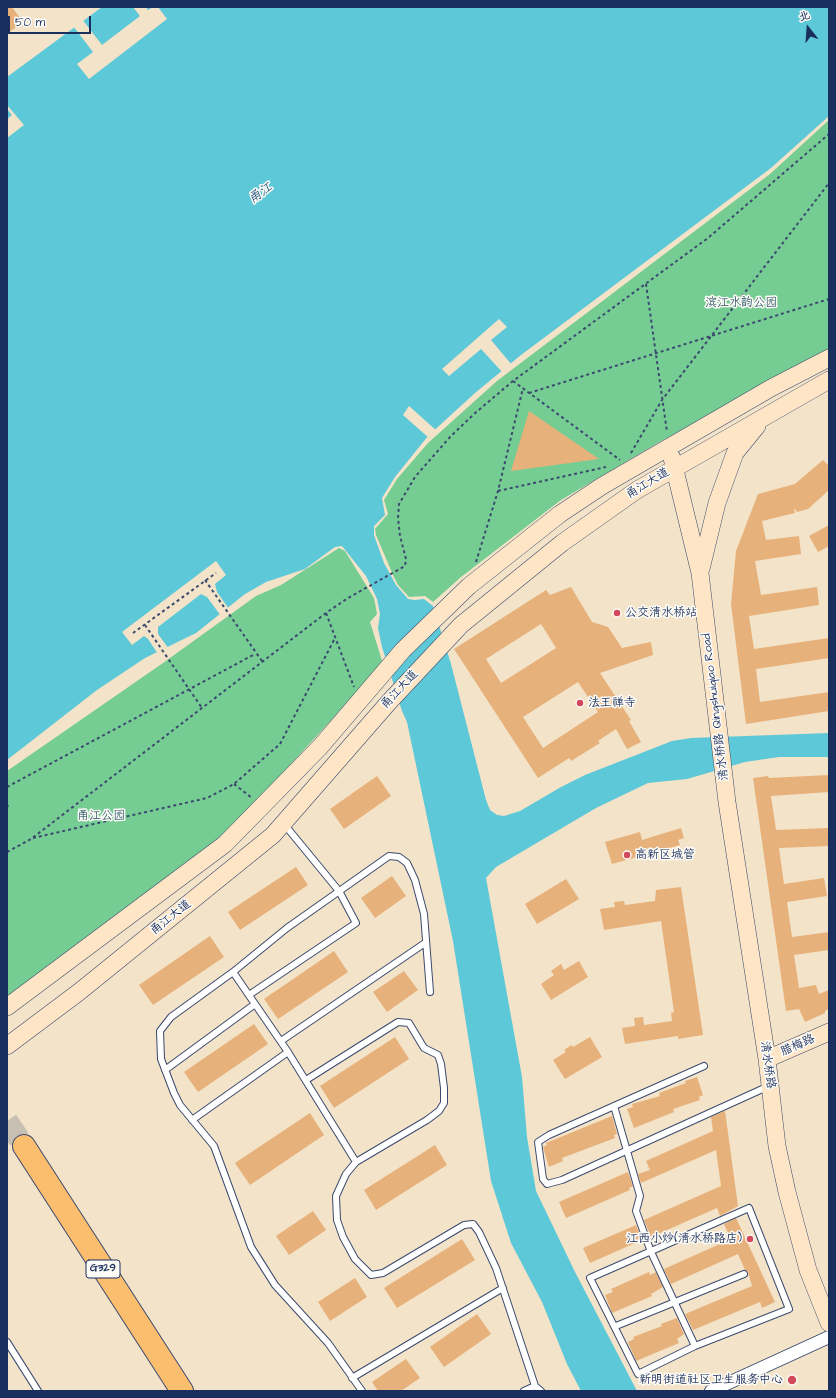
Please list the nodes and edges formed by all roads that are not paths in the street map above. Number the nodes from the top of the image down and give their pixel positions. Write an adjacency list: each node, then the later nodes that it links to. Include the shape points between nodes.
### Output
1 (829, 358): 4 (main road, 甬江大道)
2 (829, 380): 3 (main road, 甬江大道)
3 (765, 417): 5 (main road, 甬江大道); 6 (main road, via 735,453 716,503)
4 (669, 447): 5 (main road, 清水桥路 Qingshuiqiao Road); 15 (main road, 甬江大道, via 629,465 560,514 469,586 403,650 320,748 225,844)
5 (675, 468): 6 (main road, 清水桥路 Qingshuiqiao Road); 8 (main road, 甬江大道, via 637,490 562,543 461,625 389,702)
6 (700, 573): 7 (main road, 清水桥路 Qingshuiqiao Road)
7 (727, 802): 20 (main road, 清水桥路)
8 (283, 823): 9 (lane); 18 (main road, 甬江大道, via 273,835 79,992)
9 (339, 891): 10 (lane, via 389,856 399,857 407,863 416,880 424,914); 11 (lane); 13 (lane, via 356,923)
10 (425, 943): 12 (lane); 17 (lane)
11 (233, 972): 13 (lane); 22 (lane, via 171,1018 160,1032 161,1059)
12 (430, 992)
13 (249, 995): 14 (lane)
14 (255, 1004): 17 (lane); 22 (lane)
15 (7, 1008)
16 (829, 1032): 20 (main road, 腊梅路)
17 (281, 1041): 19 (lane)
18 (7, 1046)
19 (288, 1052): 23 (lane); 26 (lane)
20 (767, 1059): 24 (main road, 清水桥路)
21 (704, 1066): 25 (lane)
22 (165, 1070): 26 (lane, via 180,1104)
23 (306, 1080): 29 (lane); 29 (lane, via 398,1022 409,1023 424,1048 438,1055 444,1088 444,1102 439,1111)
24 (771, 1086): 28 (lane); 34 (main road, 清水桥路, via 777,1146 787,1192 808,1270)
25 (614, 1106): 28 (lane); 28 (lane, via 538,1142 543,1179 547,1184 562,1180)
26 (192, 1120): 39 (lane, via 214,1146 251,1247 275,1284 328,1343)
27 (24, 1146): 42 (highway, G329)
28 (627, 1152): 30 (lane, via 640,1196 636,1212)
29 (356, 1162): 32 (lane, via 346,1174 336,1196 337,1220 355,1259 371,1275 383,1273 464,1224 473,1224 479,1232)
30 (651, 1252): 33 (lane); 35 (lane, via 590,1278); 38 (lane, via 749,1208 789,1308)
31 (744, 1274): 33 (lane)
32 (503, 1288): 39 (lane); 40 (lane)
33 (674, 1302): 35 (lane); 38 (lane)
34 (829, 1323)
35 (616, 1326): 38 (lane, via 638,1374)
36 (829, 1337): 46 (street)
37 (7, 1342): 41 (lane)
38 (695, 1346)
39 (352, 1378): 43 (lane)
40 (535, 1386): 44 (lane); 45 (lane)
41 (38, 1391)
42 (182, 1391)
43 (362, 1391)
44 (524, 1391)
45 (541, 1391)
46 (711, 1391)

